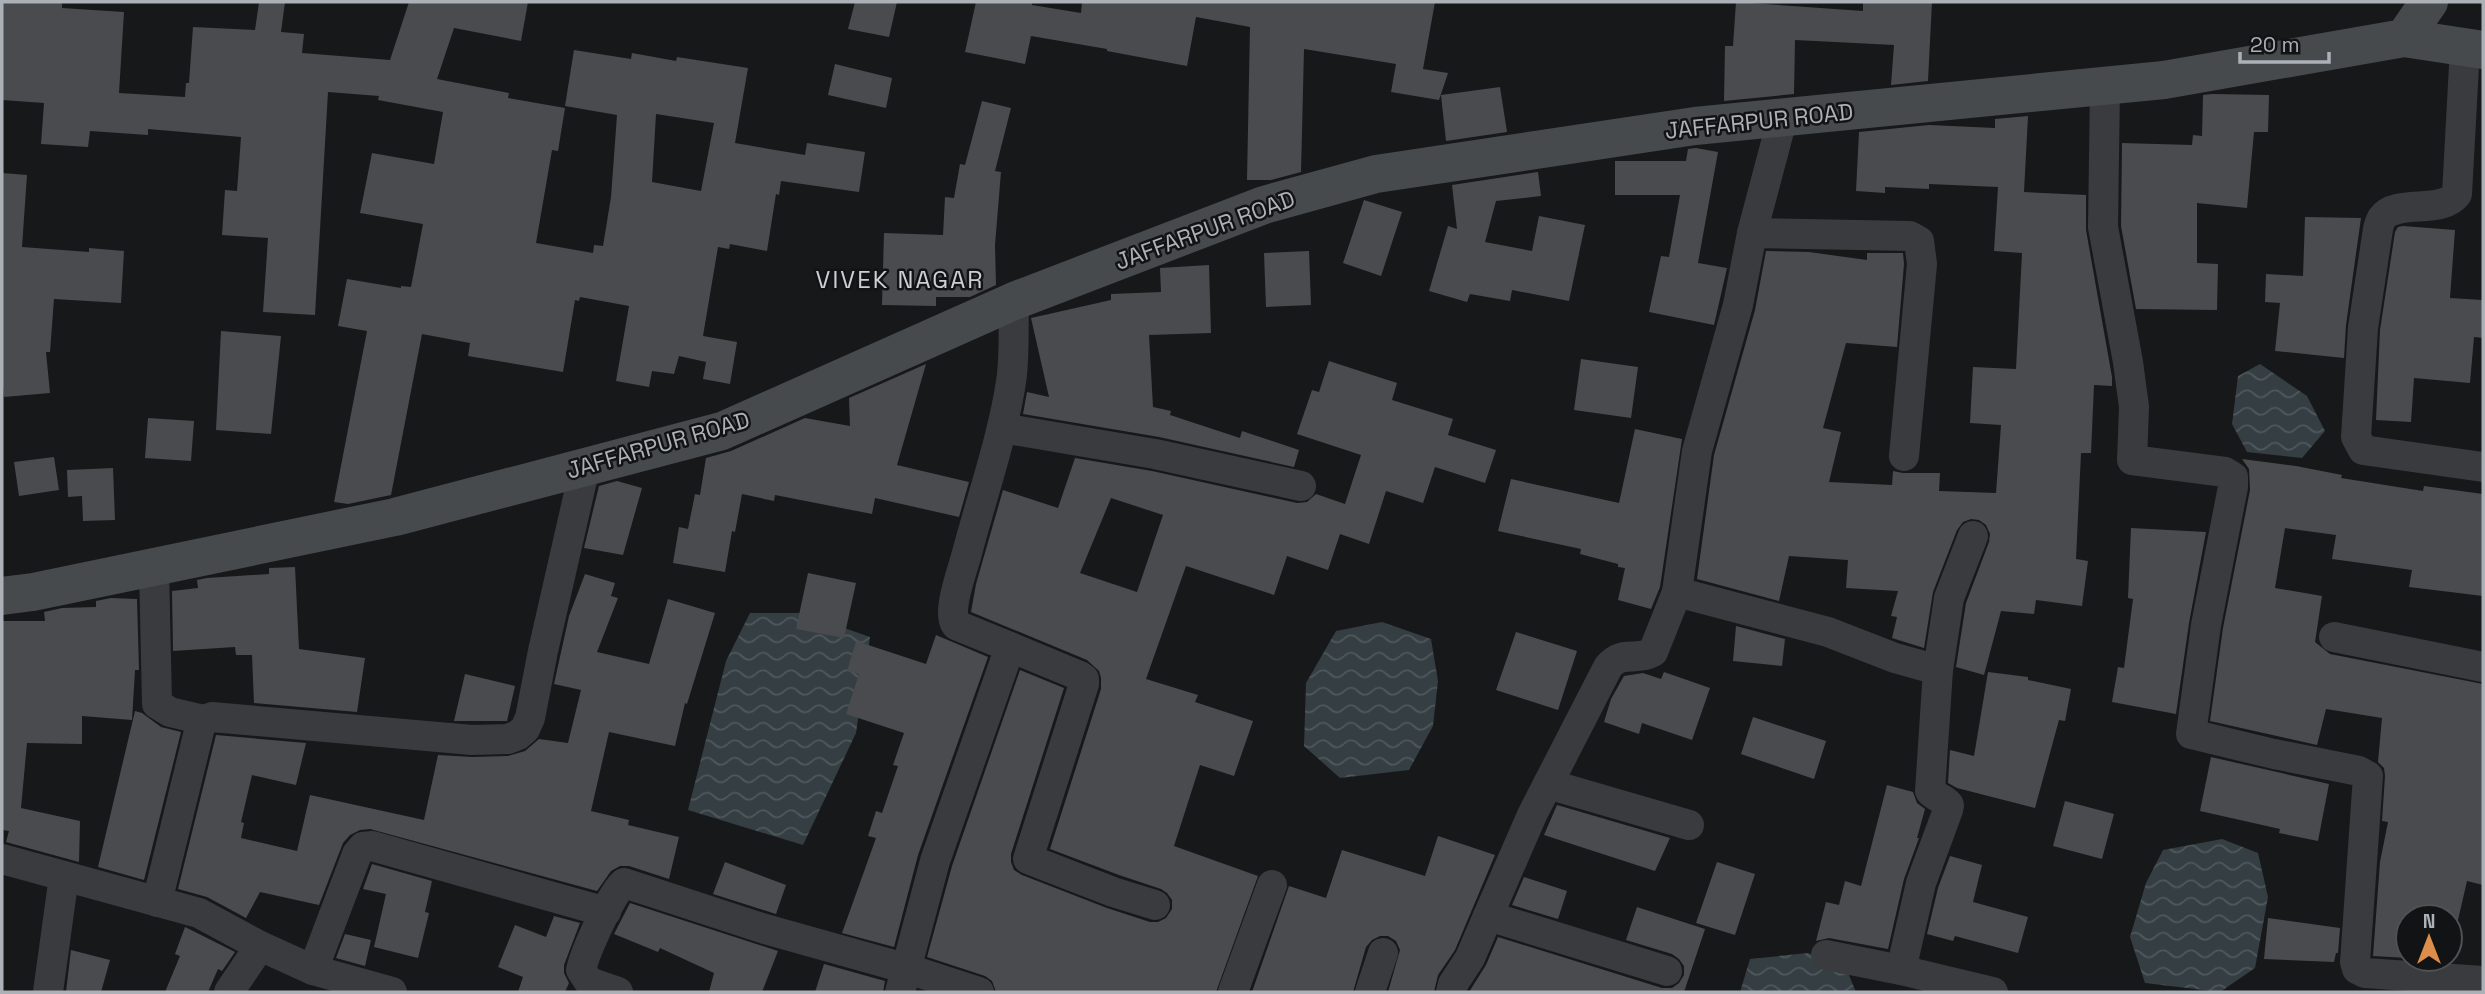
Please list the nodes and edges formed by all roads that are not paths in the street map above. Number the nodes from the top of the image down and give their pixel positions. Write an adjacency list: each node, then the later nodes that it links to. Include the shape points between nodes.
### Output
1 (2429, 2): 2 (street)
2 (2404, 38): 3 (street, JAFFARPUR ROAD); 4 (street, JAFFARPUR ROAD)
3 (2474, 48): 11 (street, via 2457,194 2453,201 2391,211 2378,229 2363,328 2356,437 2363,450)
4 (2105, 86): 5 (street, JAFFARPUR ROAD); 38 (street, via 2103,227 2130,373 2132,460 2225,472 2233,477 2190,734 2368,776 2357,969)
5 (1783, 117): 6 (street); 7 (street, JAFFARPUR ROAD, via 1376,174 1264,205)
6 (1752, 233): 9 (street, via 1910,236 1919,241 1922,264); 15 (street, via 1738,305 1697,451)
7 (1014, 301): 8 (street, via 1012,379); 10 (street, JAFFARPUR ROAD, via 744,423)
8 (1002, 428): 12 (street, via 1155,454); 18 (street, via 952,614 956,625)
9 (1904, 456)
10 (585, 467): 14 (street, JAFFARPUR ROAD, via 395,517); 21 (street, via 530,718 518,735 472,740 294,722)
11 (2483, 467)
12 (1301, 486)
13 (1973, 536): 20 (street, via 1949,598)
14 (154, 567): 16 (street, JAFFARPUR ROAD); 21 (street, via 157,704)
15 (1677, 592): 20 (street, via 1828,632); 22 (street, via 1653,652 1621,656 1608,667)
16 (2, 596)
17 (2334, 637): 19 (street)
18 (1010, 647): 28 (street, via 1084,679 1028,859); 37 (street, via 935,860)
19 (2483, 667)
20 (1938, 670): 35 (street, via 1930,791 1949,804 1921,883)
21 (204, 720): 27 (street)
22 (1548, 784): 23 (street); 30 (street)
23 (1689, 825)
24 (2, 859): 25 (street)
25 (64, 876): 27 (street); 39 (street)
26 (1272, 885): 44 (street)
27 (157, 902): 31 (street, via 199,913)
28 (1155, 905)
29 (606, 912): 34 (street, via 363,847); 37 (street, via 620,887 631,883); 42 (street, via 581,970 589,982)
30 (1488, 916): 36 (street); 46 (street)
31 (260, 946): 34 (street); 40 (street)
32 (1383, 953): 45 (street)
33 (1826, 955): 35 (street)
34 (313, 970): 41 (street)
35 (1901, 970): 47 (street)
36 (1667, 971)
37 (904, 980): 43 (street)
38 (2483, 981)
39 (48, 992)
40 (229, 992)
41 (392, 992)
42 (618, 992)
43 (979, 992)
44 (1233, 992)
45 (1370, 992)
46 (1451, 992)
47 (1993, 992)

